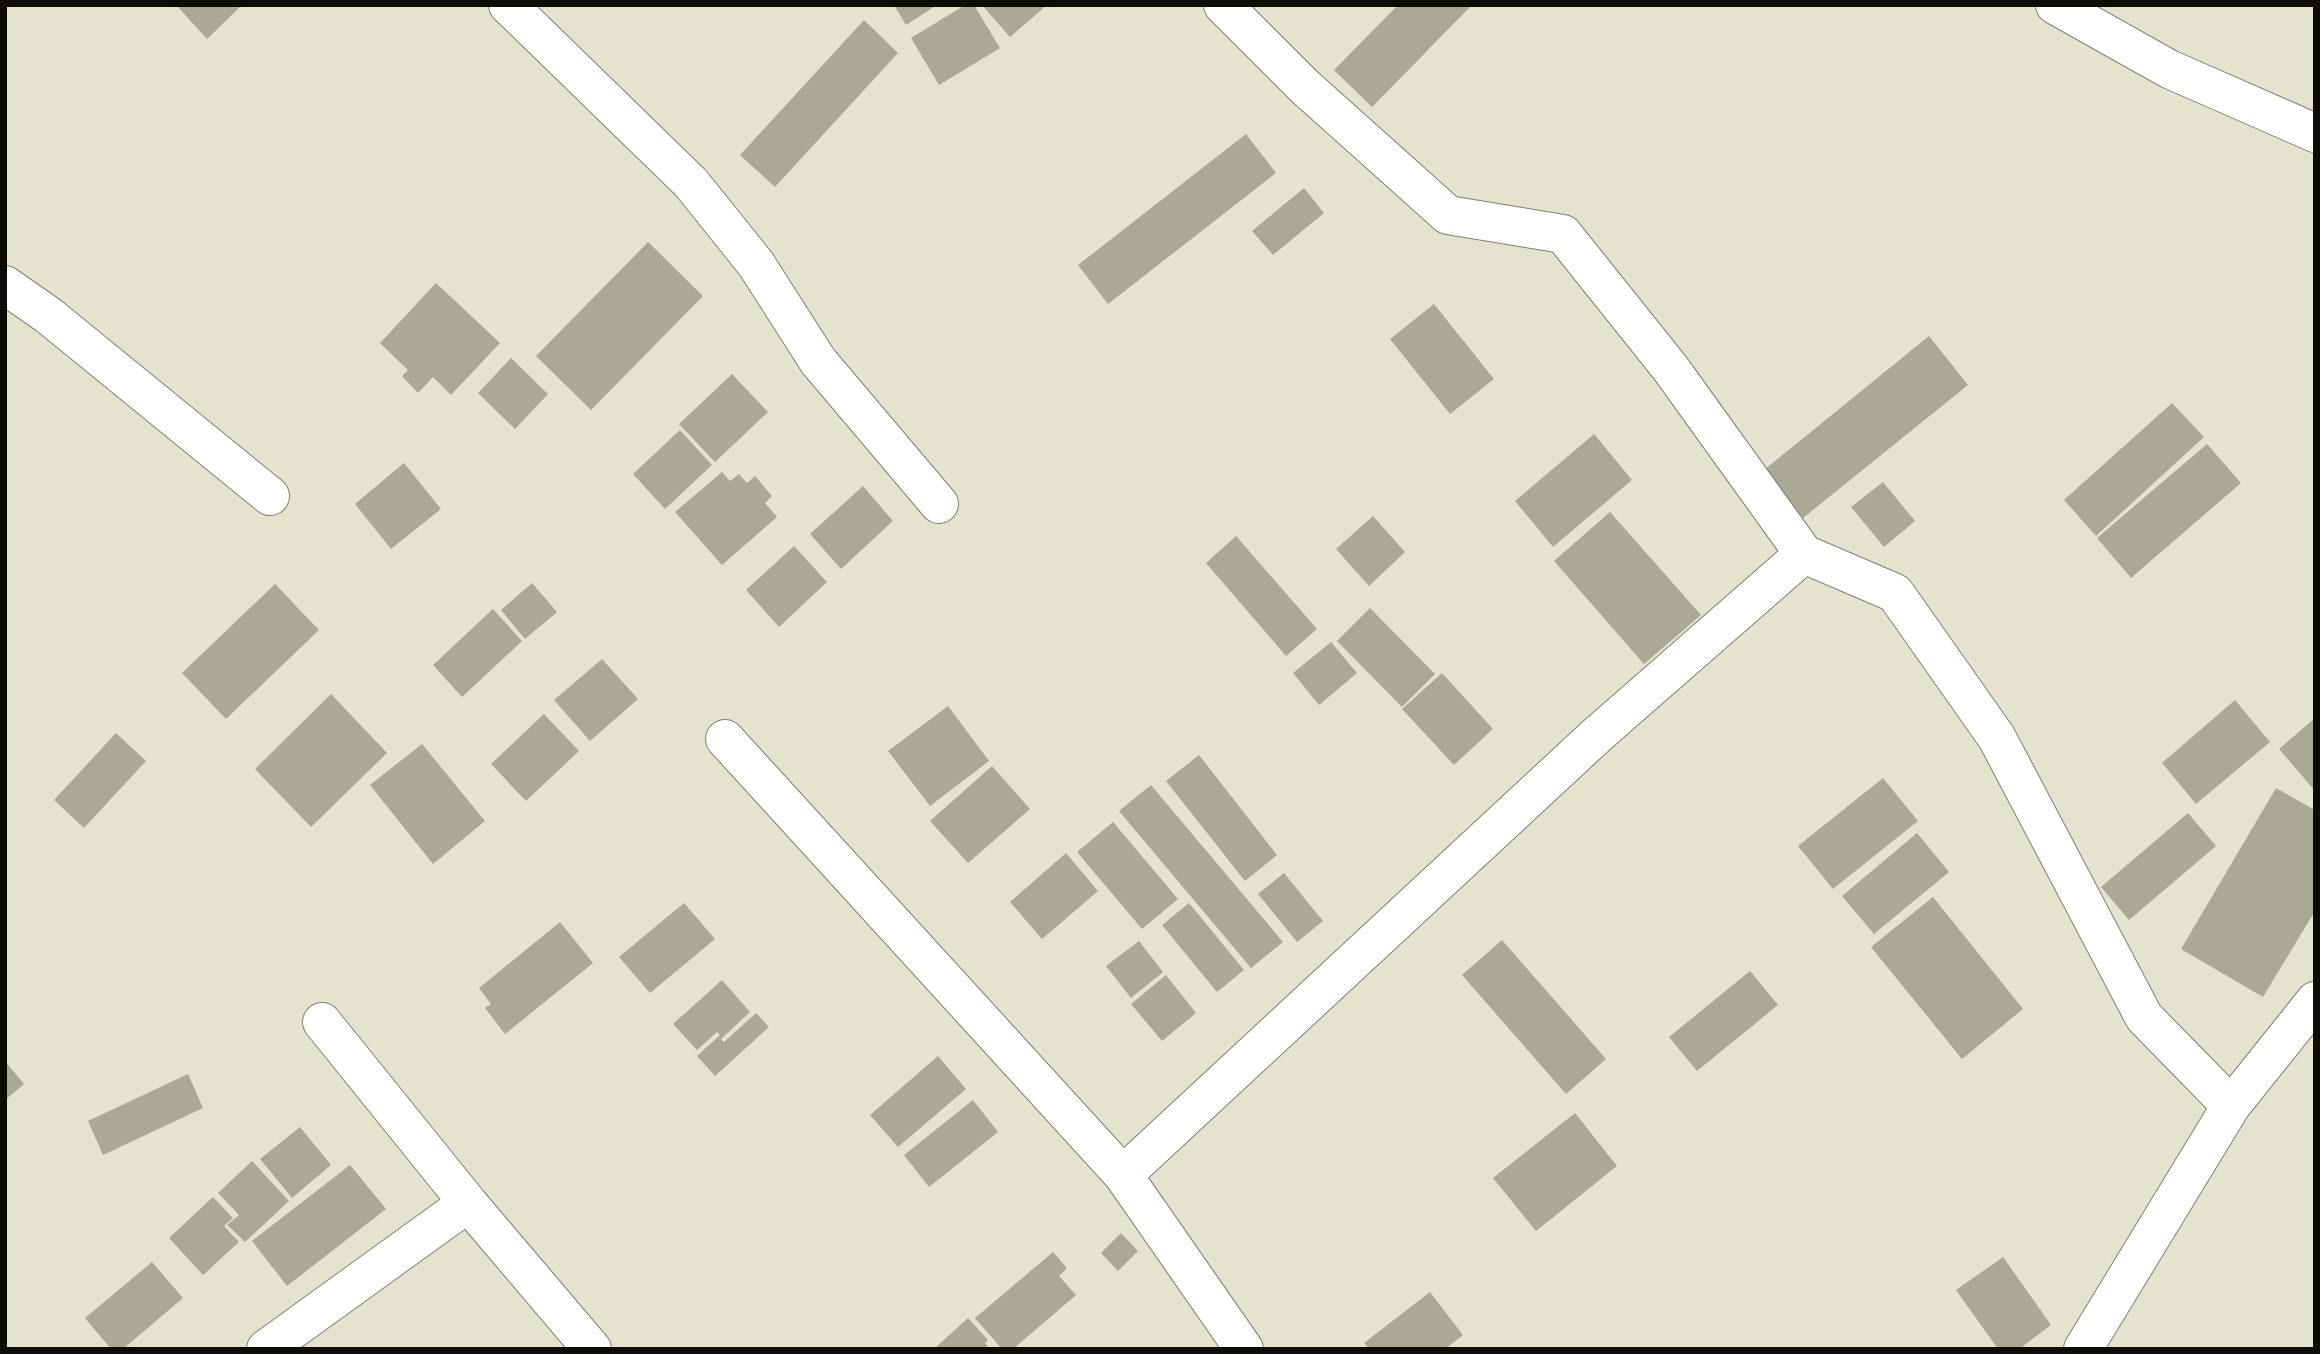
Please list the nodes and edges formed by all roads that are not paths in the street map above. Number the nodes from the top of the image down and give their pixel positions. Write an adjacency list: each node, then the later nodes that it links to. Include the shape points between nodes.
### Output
1 (508, 5): 7 (street, via 691,183 756,264 818,361)
2 (1223, 5): 8 (street, via 1305,87 1448,215 1563,234 1671,369)
3 (2055, 5): 4 (street, via 2169,69)
4 (2315, 133)
5 (5, 285): 6 (street)
6 (270, 496)
7 (939, 504)
8 (1804, 554): 12 (street, via 1895,593 1997,738 2144,1017); 13 (street, via 1597,735)
9 (725, 739): 13 (street)
10 (2315, 1001): 12 (street)
11 (322, 1022): 14 (street)
12 (2231, 1106): 18 (street)
13 (1123, 1175): 17 (street)
14 (468, 1203): 15 (street); 16 (street)
15 (266, 1349)
16 (592, 1349)
17 (1244, 1349)
18 (2083, 1349)

